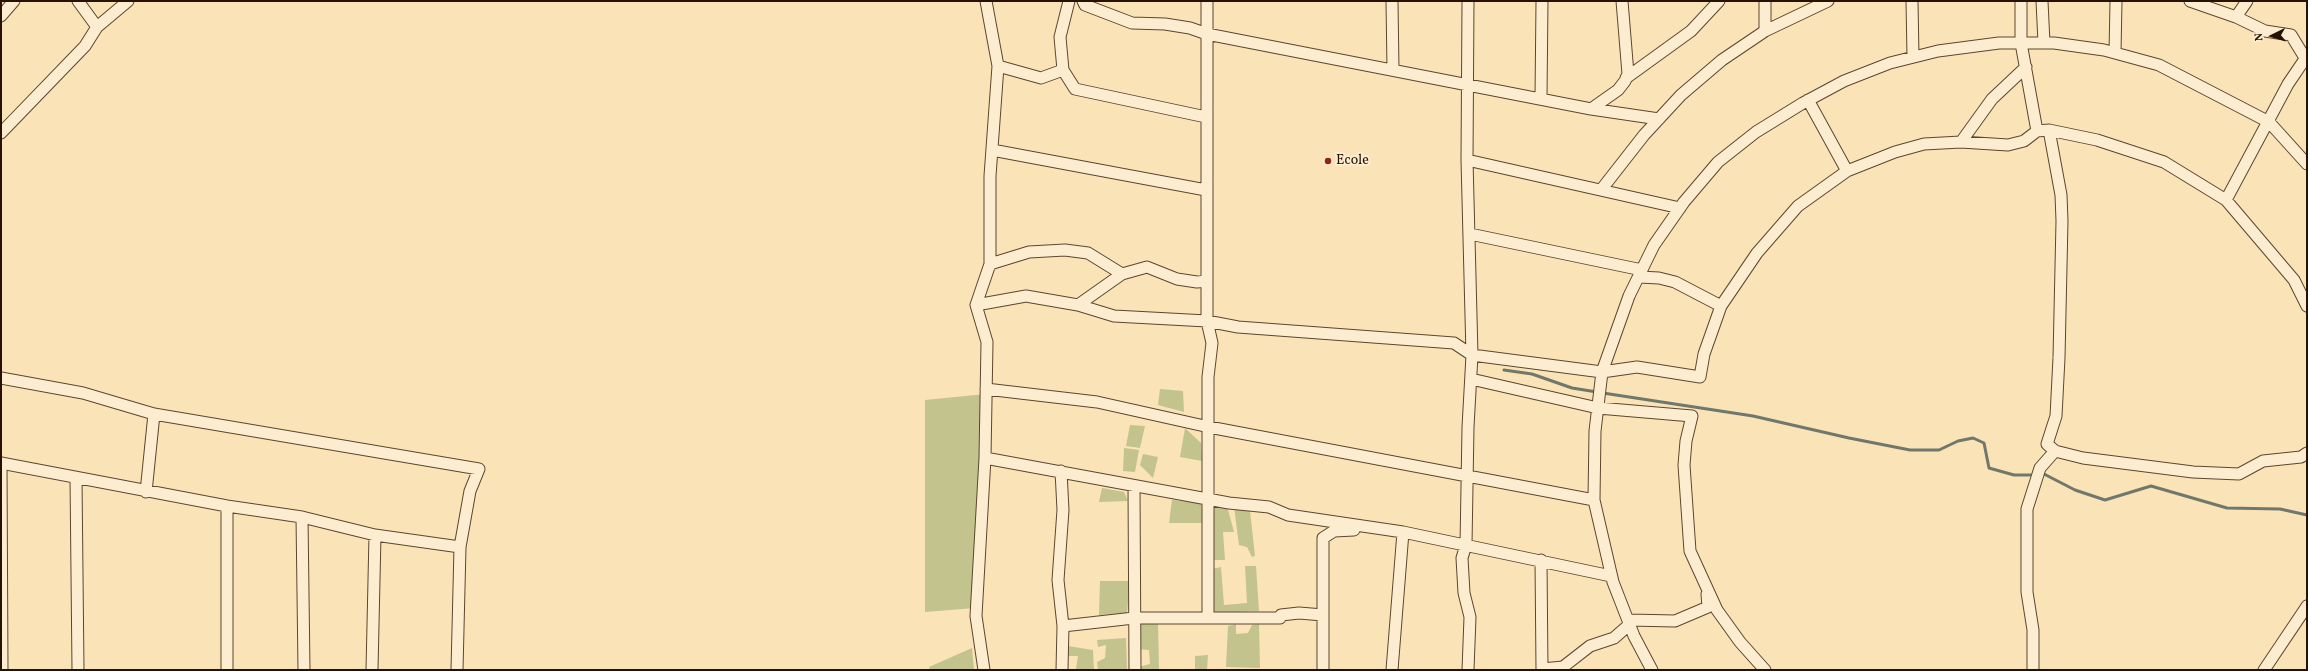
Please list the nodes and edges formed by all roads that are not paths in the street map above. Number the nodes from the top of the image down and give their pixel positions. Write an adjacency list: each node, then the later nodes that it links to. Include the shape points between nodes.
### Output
1 (78, 1): 23 (street)
2 (128, 1): 23 (street)
3 (986, 1): 31 (street)
4 (1068, 1): 33 (street, via 1060,36)
5 (1083, 1): 25 (street, via 1085,5 1132,23 1165,24)
6 (1207, 1): 25 (street)
7 (1392, 1): 34 (street)
8 (1468, 1): 36 (street)
9 (1542, 1): 37 (street)
10 (1622, 1): 35 (street, via 1624,48 1628,66)
11 (1719, 1): 35 (street, via 1691,30)
12 (1765, 1): 24 (street)
13 (1828, 1): 24 (street)
14 (1912, 1): 29 (street)
15 (2021, 1): 26 (street)
16 (2042, 1): 27 (street)
17 (2116, 1): 28 (street)
18 (2192, 1): 22 (street)
19 (2247, 1): 22 (street)
20 (10, 2): 21 (street)
21 (1, 16)
22 (2236, 17): 30 (street, via 2265,31 2291,34)
23 (97, 27): 45 (street, via 73,59)
24 (1765, 31): 41 (street, via 1722,60 1681,95)
25 (1207, 34): 34 (street); 40 (street)
26 (2021, 43): 27 (street); 29 (street, via 1999,43); 32 (street)
27 (2044, 43): 28 (street)
28 (2115, 53): 42 (street, via 2159,65)
29 (1913, 57): 38 (street, via 1844,80)
30 (2306, 59): 42 (street, via 2288,84)
31 (998, 66): 33 (street, via 1041,78); 47 (street)
32 (2026, 67): 44 (street); 46 (street, via 1992,99)
33 (1063, 70): 40 (street, via 1075,89)
34 (1393, 70): 36 (street)
35 (1626, 78): 39 (street, via 1618,90)
36 (1467, 84): 37 (street); 48 (street)
37 (1541, 98): 39 (street)
38 (1808, 100): 50 (street); 54 (street, via 1756,132 1718,162)
39 (1591, 108): 41 (street)
40 (1206, 117): 51 (street)
41 (1659, 120): 52 (street)
42 (2269, 122): 49 (street); 53 (street)
43 (2049, 130): 44 (street); 53 (street, via 2097,140 2164,162); 73 (street, via 2061,195 2062,221 2056,416 2047,444)
44 (2037, 131): 46 (street, via 2024,142 2008,145)
45 (1, 133)
46 (1961, 142): 50 (street, via 1922,144)
47 (992, 150): 51 (street); 56 (street)
48 (1467, 160): 52 (street); 55 (street)
49 (2307, 164)
50 (1847, 171): 62 (street, via 1798,206 1757,253)
51 (1206, 190): 59 (street)
52 (1601, 190): 54 (street)
53 (2226, 200): 63 (street, via 2294,280)
54 (1680, 208): 58 (street, via 1654,245)
55 (1470, 234): 58 (street); 65 (street)
56 (990, 264): 57 (street, via 1029,252 1065,250 1088,253); 60 (street)
57 (1122, 274): 59 (street, via 1147,267 1177,279); 61 (street)
58 (1640, 274): 62 (street, via 1676,282); 66 (street, via 1629,296)
59 (1207, 281): 64 (street)
60 (976, 305): 61 (street, via 1026,296); 69 (street, via 987,342)
61 (1078, 305): 64 (street, via 1114,316)
62 (1721, 306): 66 (street, via 1704,354 1700,377 1637,367)
63 (2307, 306)
64 (1207, 321): 65 (street, via 1238,327 1454,342); 72 (street, via 1212,343 1208,377)
65 (1472, 355): 66 (street); 68 (street)
66 (1602, 372): 70 (street)
67 (1, 378): 71 (street, via 83,393)
68 (1471, 380): 70 (street); 78 (street)
69 (986, 389): 72 (street, via 1097,402); 75 (street)
70 (1598, 408): 83 (street); 93 (street, via 1692,416 1684,465 1687,527 1690,551)
71 (154, 414): 81 (street); 90 (street, via 479,469 470,491)
72 (1209, 427): 78 (street); 82 (street)
73 (2055, 452): 74 (street, via 2193,472 2239,474 2263,461 2301,457); 116 (street, via 2040,468 2027,508 2027,592 2033,630)
74 (2307, 453)
75 (985, 458): 77 (street); 107 (street, via 976,616)
76 (1, 463): 79 (street); 101 (street)
77 (1061, 471): 80 (street); 99 (street, via 1063,510 1058,580)
78 (1468, 476): 83 (street); 89 (street)
79 (76, 478): 81 (street); 102 (street)
80 (1134, 486): 82 (street); 97 (street)
81 (146, 492): 84 (street)
82 (1208, 499): 86 (street, via 1269,507 1288,515); 96 (street)
83 (1594, 500): 92 (street)
84 (227, 506): 85 (street); 103 (street)
85 (302, 517): 88 (street); 104 (street)
86 (1373, 528): 87 (street); 95 (street, via 1334,531 1323,538)
87 (1402, 532): 89 (street); 111 (street)
88 (375, 535): 90 (street); 105 (street)
89 (1466, 545): 91 (street); 112 (street, via 1462,558 1464,593 1470,617)
90 (460, 546): 106 (street)
91 (1541, 560): 92 (street); 113 (street)
92 (1611, 576): 98 (street)
93 (1707, 591): 98 (street, via 1708,607 1676,621); 115 (street, via 1740,642)
94 (2307, 606): 117 (street)
95 (1322, 616): 96 (street, via 1299,613 1282,615 1280,618); 110 (street)
96 (1208, 617): 97 (street)
97 (1134, 618): 99 (street); 109 (street)
98 (1629, 622): 100 (street, via 1614,638 1590,646); 114 (street)
99 (1063, 626): 108 (street)
100 (1564, 668): 113 (street)
101 (2, 670)
102 (78, 670)
103 (227, 670)
104 (304, 670)
105 (372, 670)
106 (457, 670)
107 (984, 670)
108 (1062, 670)
109 (1135, 670)
110 (1323, 670)
111 (1392, 670)
112 (1468, 670)
113 (1542, 670)
114 (1652, 670)
115 (1765, 670)
116 (2033, 670)
117 (2264, 670)

